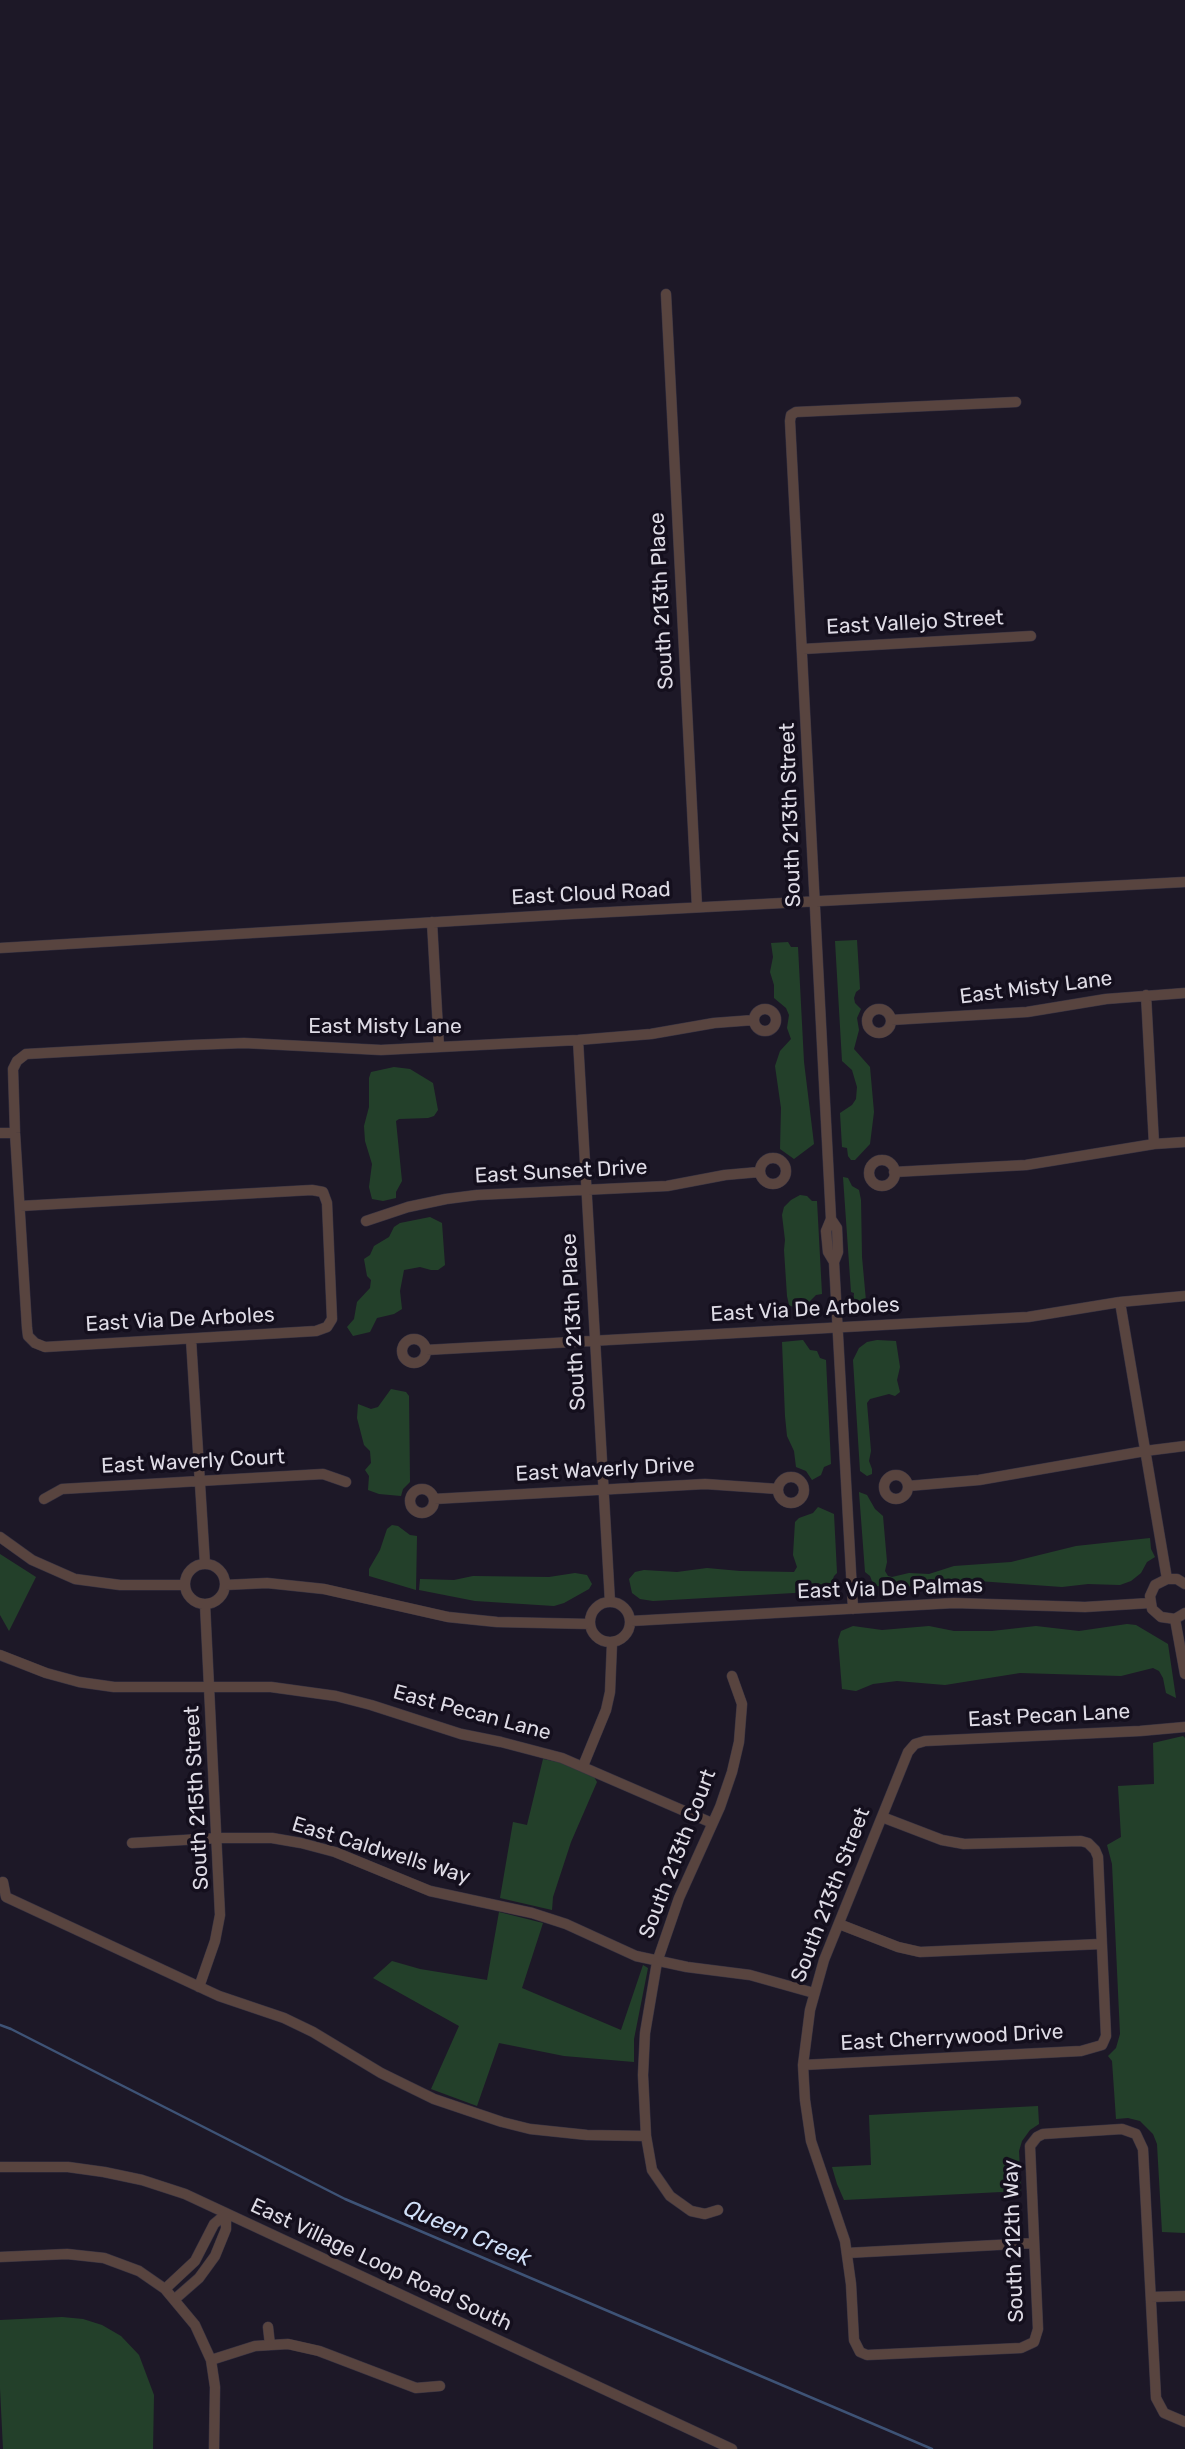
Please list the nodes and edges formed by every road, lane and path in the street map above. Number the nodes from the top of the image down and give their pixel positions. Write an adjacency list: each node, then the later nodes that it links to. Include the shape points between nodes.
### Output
1 (666, 293): 7 (street, South 213th Place)
2 (1016, 402): 4 (street, South 213th Street, via 791,415)
3 (1031, 636): 4 (street, East Vallejo Street)
4 (803, 649): 6 (street, South 213th Street)
5 (1185, 882): 6 (street, East Cloud Road)
6 (813, 902): 7 (street, East Cloud Road); 27 (street, South 213th Street, via 831,1219 828,1252 834,1262)
7 (697, 907): 8 (street, East Cloud Road)
8 (432, 922): 9 (street, East Cloud Road); 15 (street)
9 (0, 948)
10 (1185, 993): 11 (street, East Misty Lane)
11 (1146, 995): 13 (street, East Misty Lane, via 1017,1013); 19 (street)
12 (754, 1020): 14 (street, East Misty Lane)
13 (891, 1020)
14 (578, 1040): 15 (street, East Misty Lane); 22 (street, South 213th Place)
15 (439, 1047): 16 (street, East Misty Lane, via 368,1050 244,1043 26,1054 13,1069)
16 (15, 1132): 17 (street); 23 (street)
17 (0, 1133)
18 (1185, 1142): 19 (street)
19 (1154, 1144): 21 (street, via 1026,1165)
20 (759, 1172): 22 (street, East Sunset Drive, via 667,1186)
21 (894, 1172)
22 (585, 1190): 24 (street, East Sunset Drive, via 446,1199); 29 (street, South 213th Place)
23 (20, 1206): 28 (street, East Via De Arboles, via 27,1328 35,1343 45,1347); 28 (street, East Via De Arboles, via 323,1192 332,1319 327,1327)
24 (366, 1221)
25 (1185, 1296): 26 (street, East Via De Arboles)
26 (1120, 1302): 27 (street, East Via De Arboles, via 1028,1317); 32 (street)
27 (837, 1328): 29 (street, East Via De Arboles); 49 (street, South 213th Street)
28 (191, 1339): 33 (street)
29 (593, 1340): 30 (street, East Via De Arboles); 37 (street, South 213th Place)
30 (426, 1350)
31 (1185, 1446): 32 (street)
32 (1145, 1451): 35 (street, via 979,1480); 42 (street)
33 (200, 1481): 34 (street, East Waverly Court, via 323,1474); 38 (street, East Waverly Court, via 62,1489); 41 (street)
34 (345, 1482)
35 (908, 1486)
36 (778, 1489): 37 (street, East Waverly Drive, via 705,1484)
37 (603, 1490): 39 (street, East Waverly Drive); 46 (street, South 213th Place)
38 (44, 1499)
39 (434, 1499)
40 (0, 1537): 44 (street, via 32,1560 75,1579 120,1585)
41 (205, 1564): 44 (street, via 193,1568); 45 (street, via 221,1573)
42 (1167, 1578): 43 (street); 47 (street, via 1155,1585)
43 (1185, 1584)
44 (185, 1585): 48 (street, via 193,1601)
45 (225, 1585): 48 (street, via 217,1601); 53 (street, via 267,1583 324,1589 497,1622)
46 (610, 1602): 52 (street, via 624,1607); 53 (street, via 598,1606)
47 (1150, 1603): 49 (street, East Via De Palmas, via 1086,1607 954,1603); 51 (street, via 1161,1617)
48 (205, 1604): 58 (street, South 215th Street)
49 (853, 1609): 52 (street, East Via De Palmas)
50 (1185, 1613): 51 (street)
51 (1175, 1619): 56 (street)
52 (631, 1621): 54 (street, via 624,1638)
53 (590, 1624): 54 (street, via 599,1640)
54 (612, 1643): 61 (street, via 606,1710)
55 (0, 1655): 58 (street, East Pecan Lane, via 79,1682 114,1687)
56 (1185, 1674)
57 (732, 1676): 63 (street, South 213th Court, via 742,1704 740,1733 726,1790)
58 (211, 1686): 61 (street, East Pecan Lane, via 271,1687 336,1696); 64 (street, South 215th Street)
59 (1185, 1727): 60 (street, East Pecan Lane)
60 (915, 1744): 62 (street, South 213th Street)
61 (583, 1766): 63 (street, East Pecan Lane)
62 (881, 1817): 67 (street, South 213th Street); 68 (street, via 964,1844 1088,1843 1098,1857)
63 (712, 1823): 69 (street, South 213th Court)
64 (218, 1838): 65 (street, East Caldwells Way); 69 (street, East Caldwells Way, via 272,1838 335,1852 430,1891 566,1924); 70 (street, South 215th Street, via 220,1915)
65 (132, 1843)
66 (3, 1882): 70 (street, via 6,1897)
67 (839, 1924): 68 (street, via 920,1952); 71 (street, South 213th Street)
68 (1101, 1944): 72 (street, East Cherrywood Drive, via 1106,2027 1102,2045 1081,2051)
69 (657, 1962): 71 (street, East Caldwells Way, via 750,1975); 73 (street, South 213th Court, via 645,2043)
70 (199, 1987): 73 (street, via 303,2027 406,2086 475,2114 558,2133)
71 (814, 1993): 72 (street, South 213th Street)
72 (803, 2065): 78 (street, South 213th Street, via 811,2141)
73 (646, 2136): 75 (street, South 213th Court, via 652,2170 670,2196 691,2211 705,2214)
74 (0, 2168): 76 (street, East Village Loop Road South, via 68,2167 104,2172 163,2187)
75 (718, 2210)
76 (226, 2214): 80 (street, via 214,2224 195,2261); 83 (street, via 226,2229 215,2256); 91 (street, East Village Loop Road South)
77 (1034, 2243): 78 (street); 81 (street, South 212th Way, via 1030,2152 1034,2140 1043,2134 1083,2131 1122,2129 1136,2134 1143,2148); 86 (street, South 212th Way, via 1038,2329 1034,2342 1020,2348 874,2356)
78 (847, 2253): 86 (street, South 213th Street, via 854,2340)
79 (0, 2257): 80 (street, via 67,2254 104,2258 139,2271)
80 (165, 2288): 83 (street)
81 (1151, 2297): 82 (street); 89 (street, via 1156,2398 1168,2416)
82 (1185, 2297)
83 (175, 2299): 87 (street, via 195,2325)
84 (268, 2327): 85 (street)
85 (270, 2345): 87 (street); 88 (street, via 319,2351 416,2388)
86 (860, 2352)
87 (211, 2360): 90 (street)
88 (440, 2386)
89 (1185, 2422)
90 (214, 2449)
91 (732, 2449)

